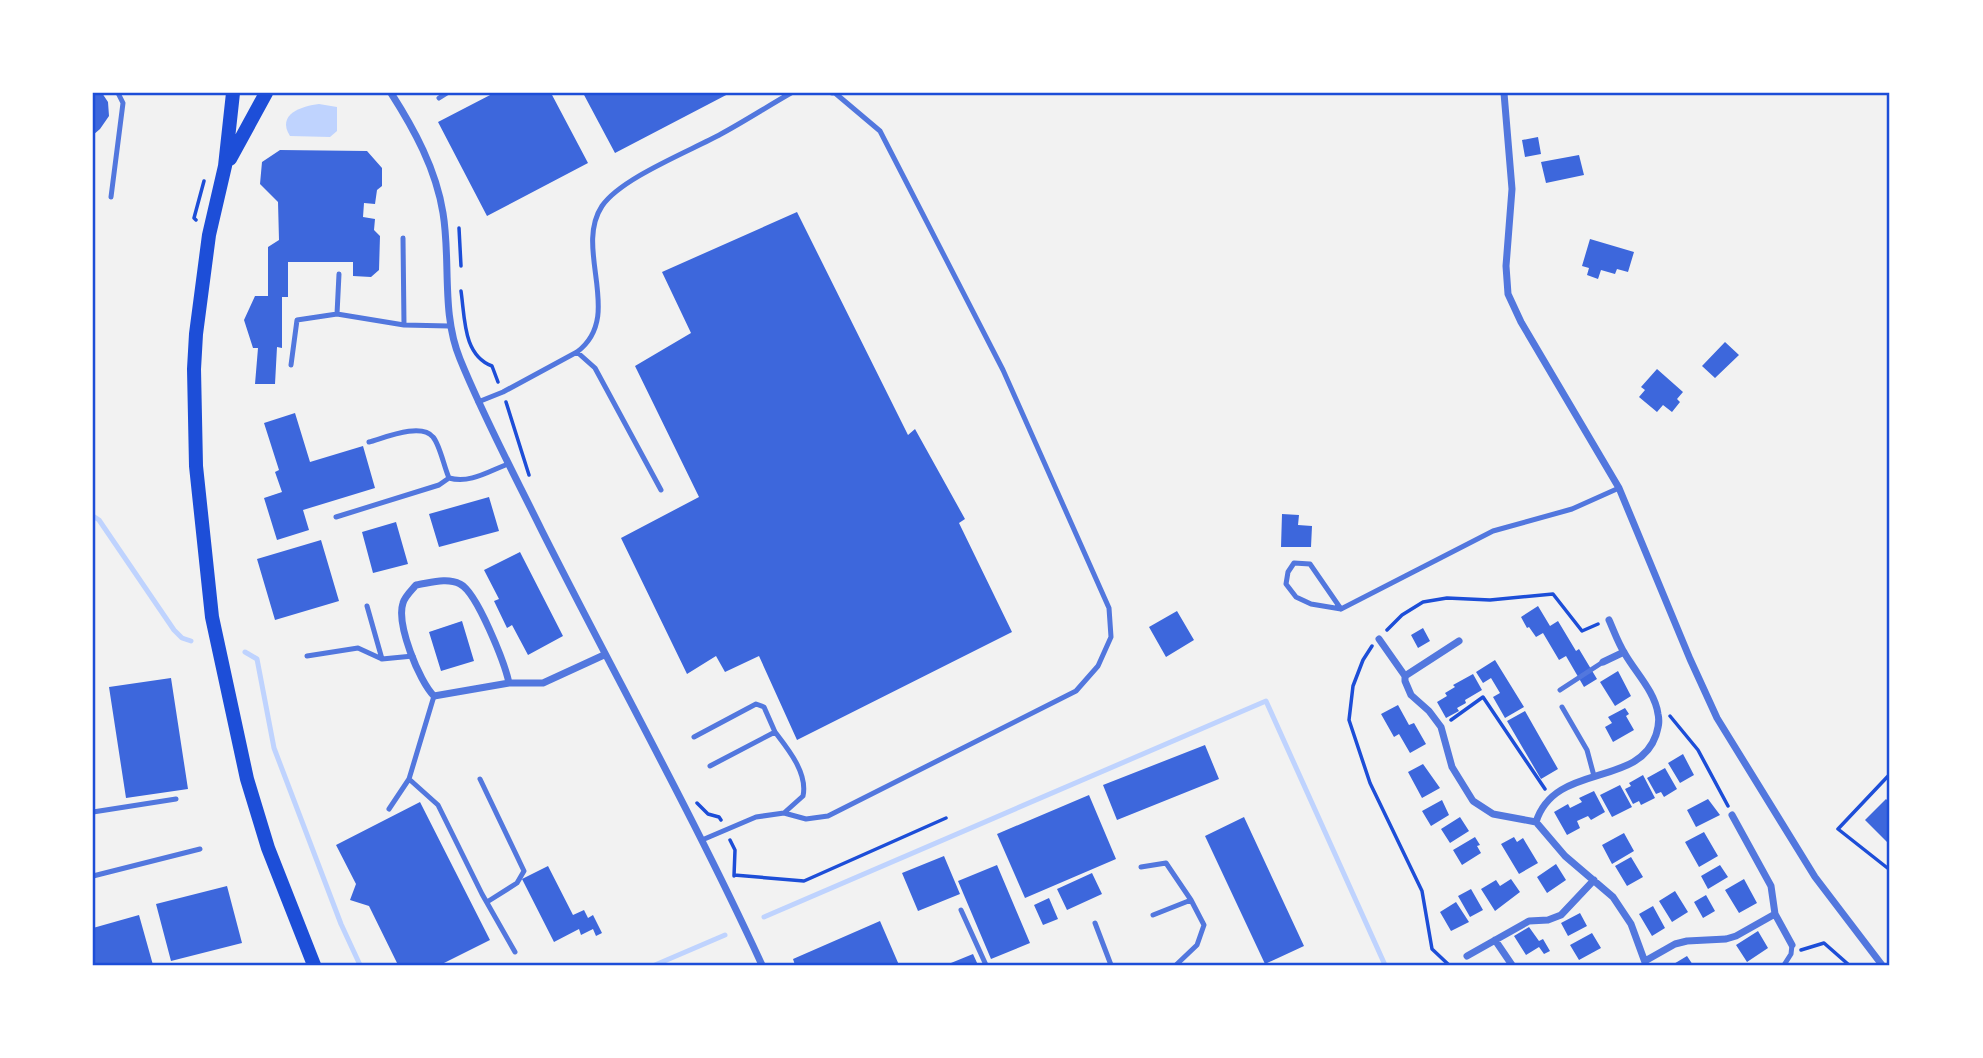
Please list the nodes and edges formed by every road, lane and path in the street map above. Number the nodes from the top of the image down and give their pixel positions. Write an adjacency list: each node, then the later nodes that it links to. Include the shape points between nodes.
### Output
1 (118, 93): 11 (lane, via 123,103)
2 (233, 93): 10 (main road)
3 (266, 93): 10 (main road)
4 (391, 93): 19 (street, via 435,179 443,213)
5 (447, 93): 9 (lane)
6 (791, 93): 20 (lane, via 626,184 603,205 591,232 597,322 587,345)
7 (832, 93): 61 (lane, via 880,131 972,310 1110,608 1111,637 1098,666 1076,691 828,816 806,819)
8 (1504, 93): 28 (street, via 1512,189 1507,294)
9 (439, 98)
10 (225, 166): 85 (main road, via 209,235 194,369 204,558 247,779 268,848)
11 (111, 197)
12 (457, 219): 14 (path)
13 (403, 238): 18 (lane)
14 (460, 272)
15 (339, 274): 17 (lane)
16 (460, 283): 22 (path, via 474,354 492,366)
17 (337, 314): 18 (lane); 21 (lane, via 297,320)
18 (404, 325): 19 (lane)
19 (449, 326): 23 (street)
20 (578, 352): 22 (lane); 29 (lane, via 595,368)
21 (291, 365)
22 (503, 392): 23 (lane); 27 (path)
23 (478, 401): 25 (street)
24 (369, 442): 26 (lane, via 421,430 433,436)
25 (508, 464): 26 (lane, via 470,480); 37 (street)
26 (449, 478): 30 (lane)
27 (532, 482)
28 (1619, 488): 32 (lane, via 1572,509 1493,531); 94 (street, via 1717,718 1815,877)
29 (661, 490)
30 (336, 517)
31 (368, 606): 40 (lane)
32 (1341, 609): 32 (lane, via 1310,564 1293,563 1286,584 1296,597)
33 (1609, 620): 34 (path, via 1582,631 1553,594 1490,600 1447,598 1423,603 1402,615); 36 (street)
34 (1379, 639): 42 (street); 90 (path, via 1363,660 1353,686 1349,720 1370,783 1422,891 1432,949)
35 (1459, 641): 42 (street)
36 (1623, 652): 41 (street); 47 (street)
37 (604, 655): 43 (street, via 543,683); 66 (street)
38 (307, 656): 40 (lane, via 358,648)
39 (412, 656): 40 (lane); 43 (street, via 401,610 404,600 416,585 452,581 468,589 503,659); 45 (street, via 421,680)
40 (382, 659)
41 (1603, 662): 44 (lane)
42 (1405, 676): 48 (street, via 1411,695)
43 (509, 683): 45 (street)
44 (1560, 690)
45 (434, 696): 54 (lane)
46 (1562, 707): 53 (lane, via 1587,750)
47 (1658, 712): 53 (street, via 1659,726 1651,748 1641,758); 62 (path, via 1675,721 1698,750)
48 (1441, 727): 56 (path, via 1483,697); 64 (street, via 1452,767 1473,801 1493,814)
49 (775, 732): 50 (lane, via 764,707 756,704); 51 (lane); 61 (lane, via 804,780 803,796)
50 (694, 737)
51 (710, 766)
52 (1890, 774): 69 (path, via 1838,829)
53 (1594, 776): 56 (street)
54 (409, 779): 59 (lane); 75 (lane, via 438,804)
55 (480, 779): 75 (lane, via 524,871 517,883)
56 (1551, 797): 64 (street)
57 (176, 799): 60 (lane)
58 (697, 803): 65 (path, via 719,817)
59 (389, 809)
60 (93, 812)
61 (784, 813): 65 (lane, via 756,817)
62 (1732, 815): 77 (street, via 1771,886)
63 (946, 818): 70 (path, via 804,881)
64 (1536, 822): 72 (street, via 1565,856)
65 (726, 832): 66 (lane); 70 (path, via 735,850)
66 (702, 840): 86 (street)
67 (200, 849): 71 (lane)
68 (1141, 867): 74 (lane, via 1166,863)
69 (1890, 869)
70 (733, 874): 73 (path)
71 (93, 876)
72 (1594, 880): 80 (street, via 1561,915 1528,921); 84 (street, via 1631,924)
73 (738, 886)
74 (1191, 900): 78 (lane); 89 (lane, via 1204,925 1197,945)
75 (487, 902): 82 (lane)
76 (961, 910): 87 (lane)
77 (1775, 914): 81 (street); 84 (street, via 1726,939 1675,944)
78 (1153, 915)
79 (1095, 923): 88 (lane)
80 (1495, 940): 83 (street); 91 (street)
81 (1792, 945): 92 (lane); 93 (path, via 1797,951 1824,943)
82 (515, 952)
83 (1467, 956)
84 (1645, 963)
85 (314, 965)
86 (761, 965)
87 (986, 965)
88 (1111, 965)
89 (1176, 965)
90 (1449, 965)
91 (1512, 965)
92 (1784, 965)
93 (1849, 965)
94 (1882, 965)

